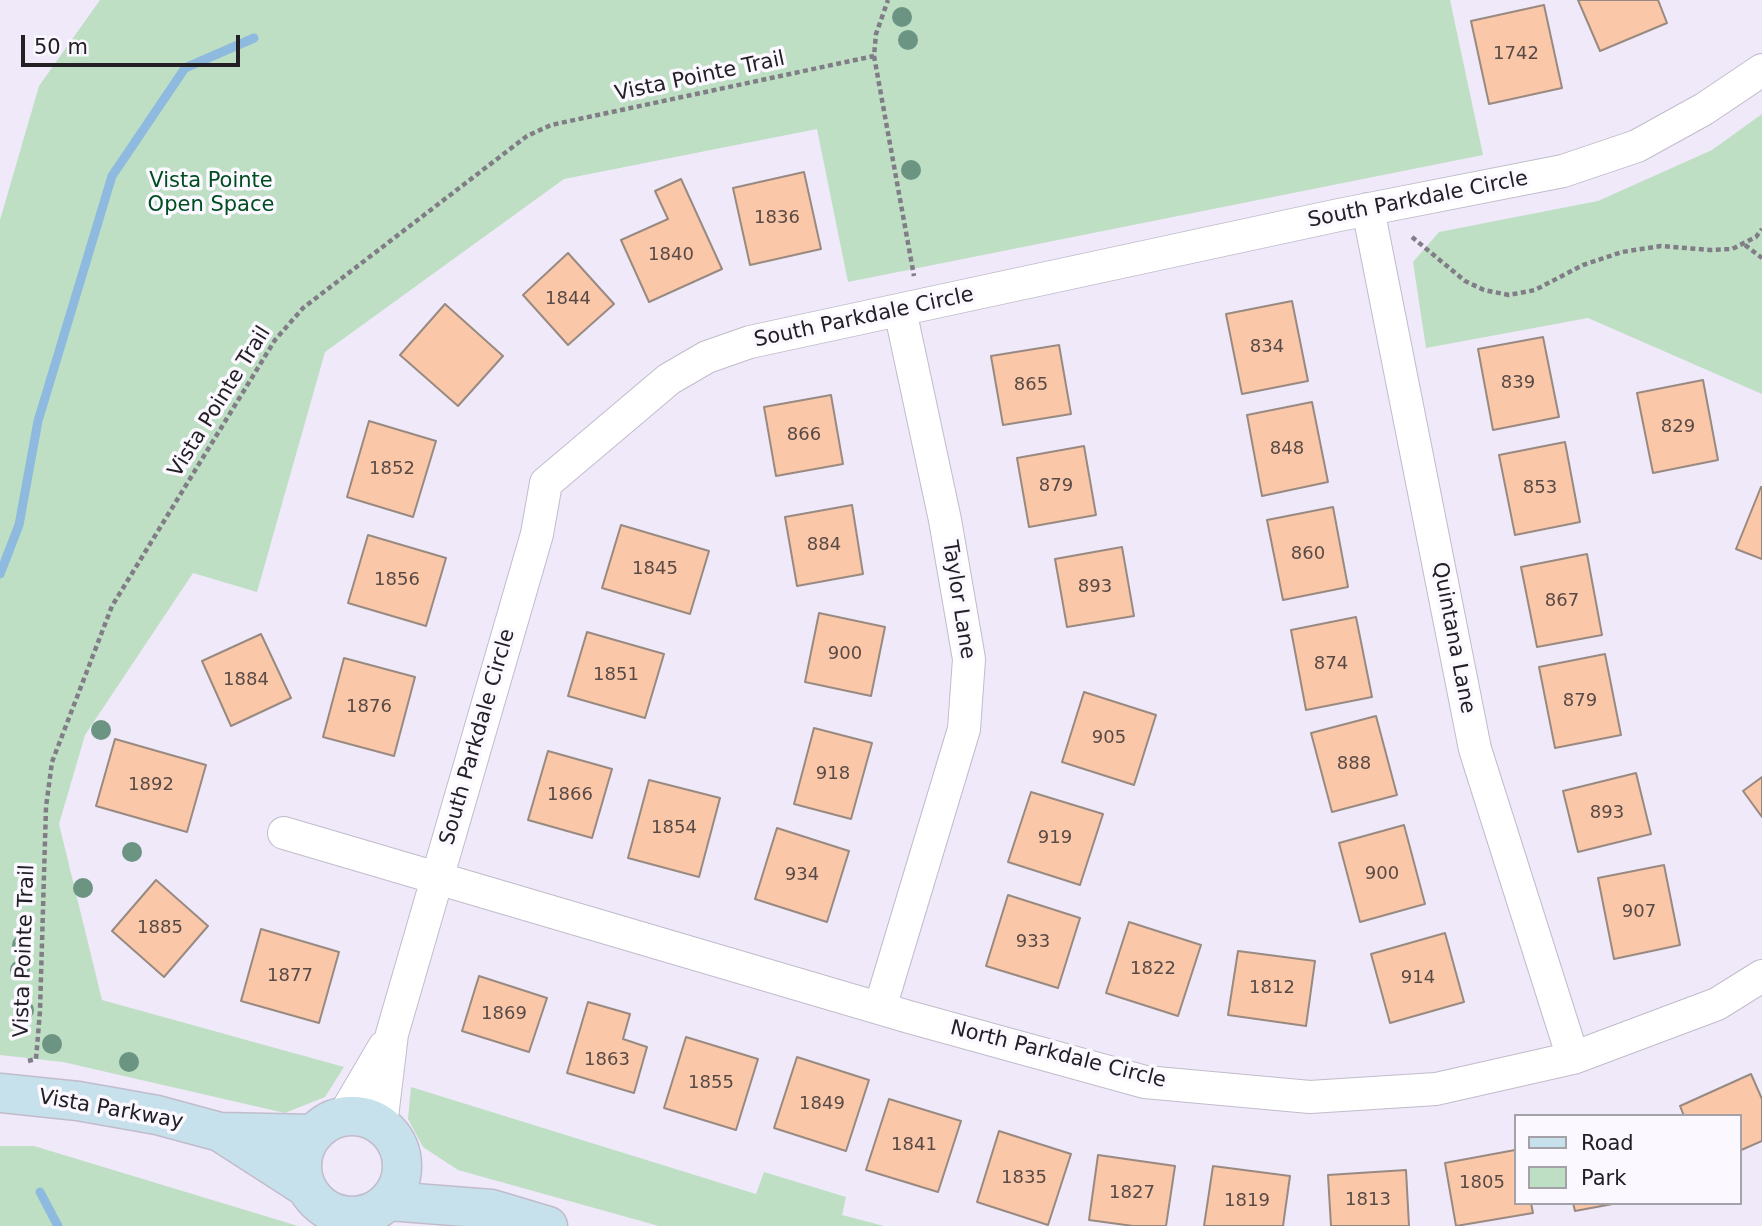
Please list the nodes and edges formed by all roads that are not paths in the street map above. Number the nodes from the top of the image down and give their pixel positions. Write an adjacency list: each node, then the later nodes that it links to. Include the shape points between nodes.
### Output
1 (1762, 70): 2 (street, South Parkdale Circle, via 1637,146 1563,171)
2 (1368, 209): 3 (street, South Parkdale Circle); 9 (street, Quintana Lane, via 1475,749)
3 (900, 310): 5 (street, South Parkdale Circle, via 750,342 707,357 669,379 546,483 537,534); 7 (street, Taylor Lane, via 969,659 964,729)
4 (284, 833): 5 (street, North Parkdale Circle)
5 (436, 879): 7 (street, North Parkdale Circle); 8 (street, South Parkdale Circle)
6 (1762, 976): 9 (street, North Parkdale Circle, via 1717,1004)
7 (880, 1008): 9 (street, North Parkdale Circle, via 1145,1082 1310,1097 1436,1089)
8 (392, 1034): 11 (street, South Parkdale Circle); 12 (street, South Parkdale Circle)
9 (1573, 1058)
10 (0, 1093): 13 (street, Vista Parkway, via 91,1103)
11 (381, 1125): 12 (street, via 369,1119); 14 (street)
12 (328, 1126): 13 (street, Vista Parkway); 15 (street, via 303,1159)
13 (220, 1132): 15 (street, Vista Parkway)
14 (402, 1159): 16 (street, via 400,1181); 17 (street)
15 (307, 1188): 16 (street, via 329,1211 344,1216 360,1216)
16 (388, 1201): 17 (street)
17 (491, 1209): 18 (street)
18 (548, 1226)

